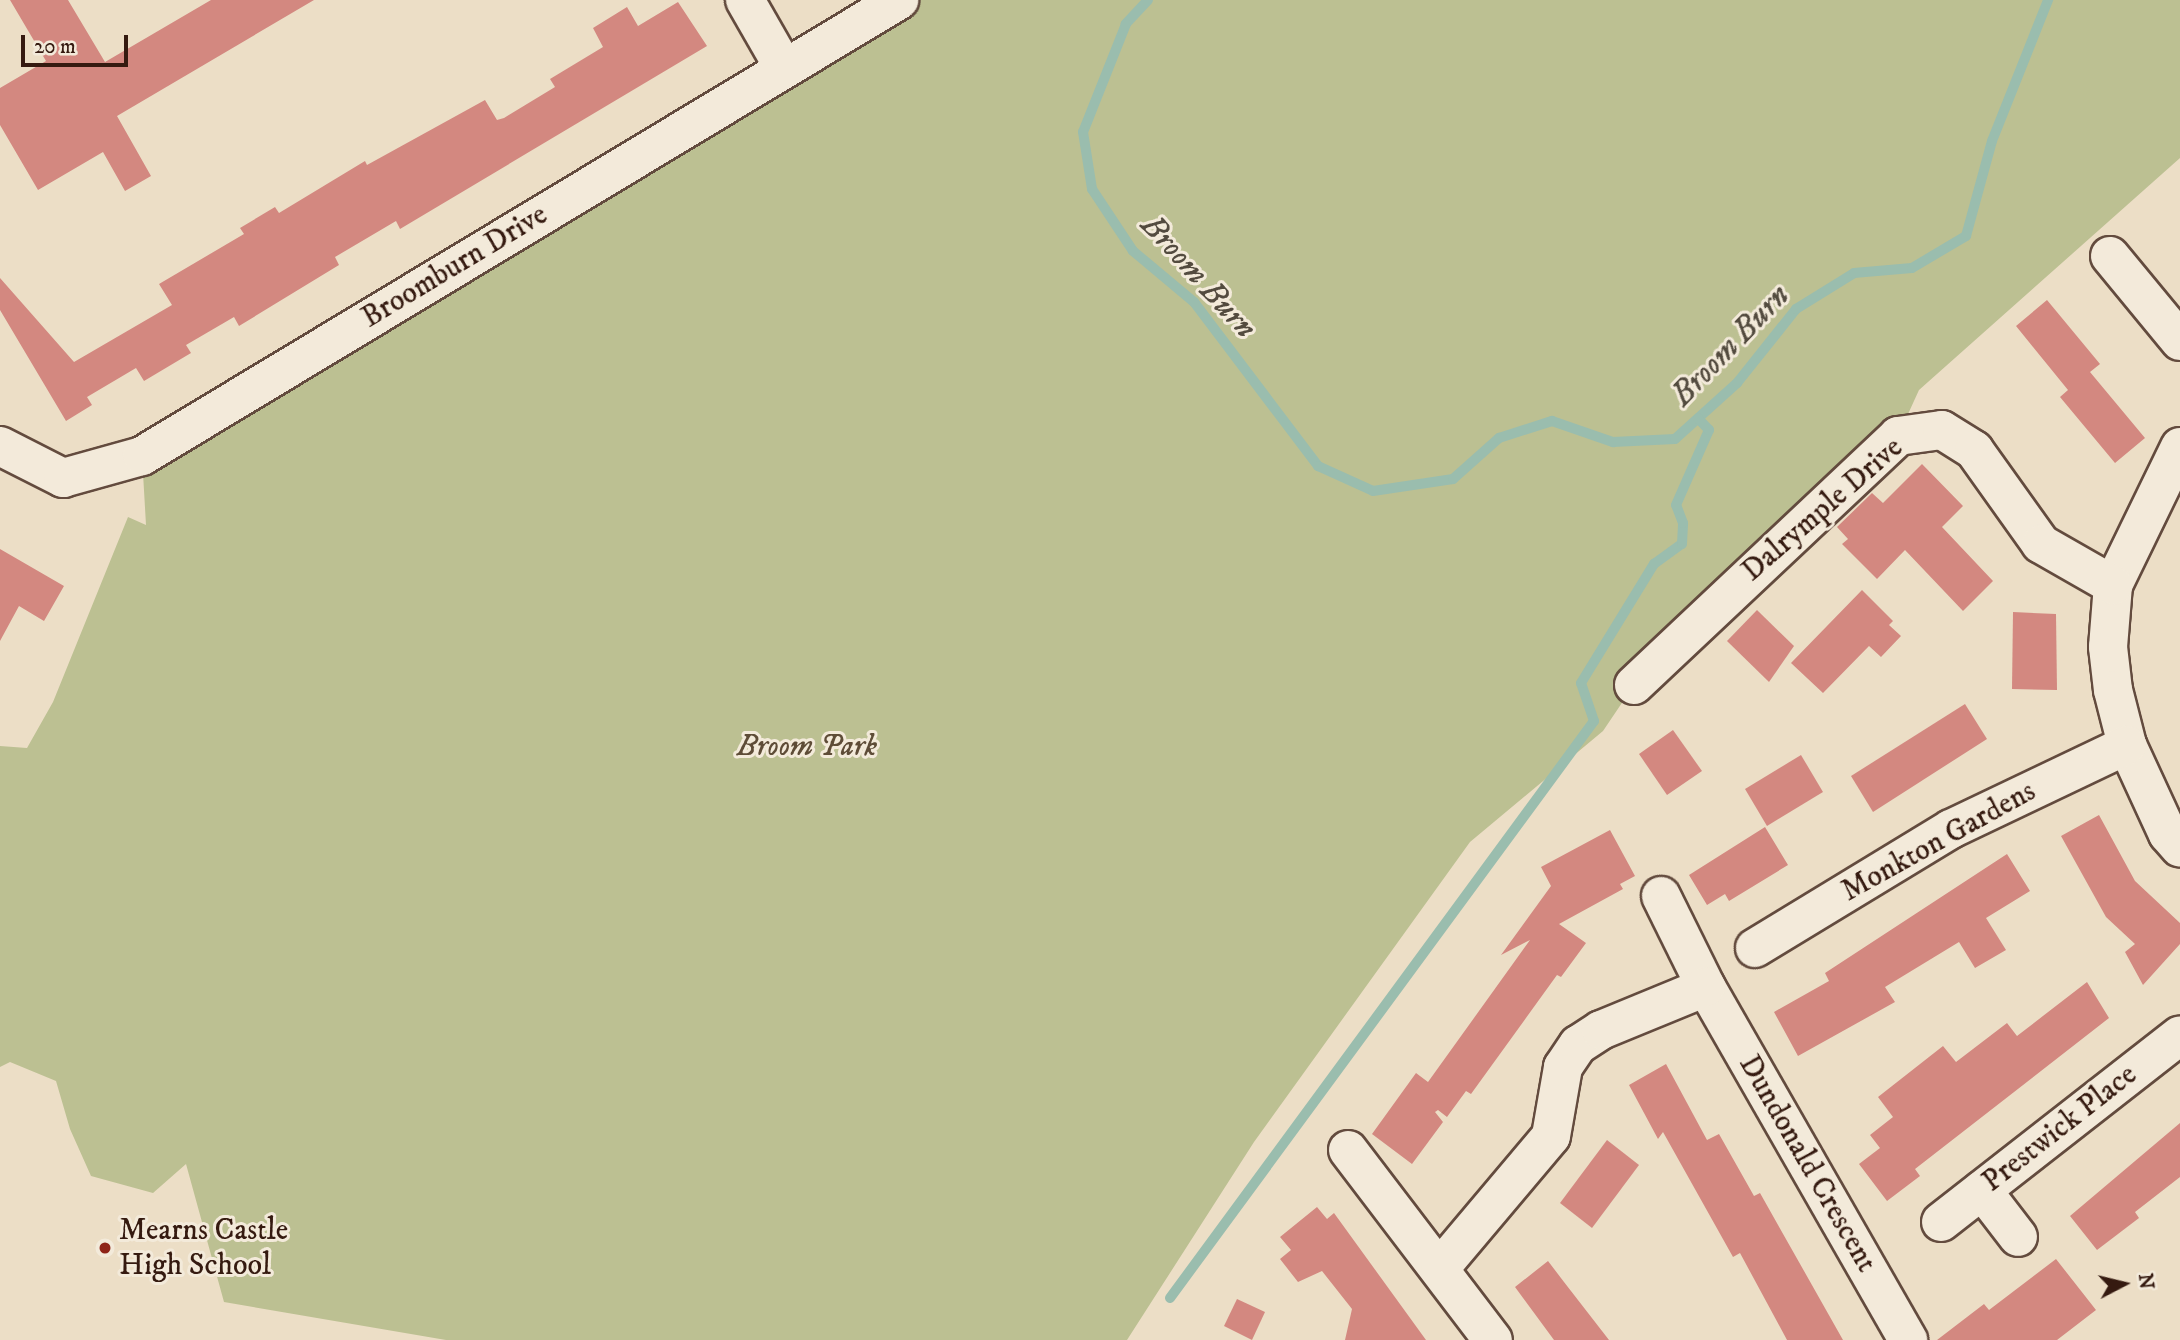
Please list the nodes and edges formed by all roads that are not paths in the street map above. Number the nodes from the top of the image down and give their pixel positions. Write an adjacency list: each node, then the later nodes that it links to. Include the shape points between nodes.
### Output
1 (745, 0): 3 (street)
2 (899, 0): 3 (street, Broomburn Drive)
3 (784, 68): 6 (street, Broomburn Drive, via 142,456 63,478)
4 (2110, 256): 5 (street)
5 (2180, 341)
6 (0, 446)
7 (2180, 447): 8 (street)
8 (2113, 585): 9 (street, Dalrymple Drive, via 2041,544 1974,450 1942,429 1898,436); 10 (street, via 2108,647)
9 (1634, 685)
10 (2127, 745): 11 (street, via 2168,834); 13 (street, Monkton Gardens, via 1951,829)
11 (2180, 848)
12 (1661, 896): 14 (street, Dundonald Crescent)
13 (1755, 948)
14 (1706, 987): 20 (street, via 1601,1030 1578,1045 1563,1067 1551,1136); 22 (street, Dundonald Crescent)
15 (2180, 1035): 17 (street, Prestwick Place)
16 (1348, 1150): 20 (street)
17 (1982, 1190): 18 (street, Prestwick Place); 19 (street)
18 (1941, 1222)
19 (2018, 1237)
20 (1440, 1268): 21 (street)
21 (1493, 1340)
22 (1908, 1340)

